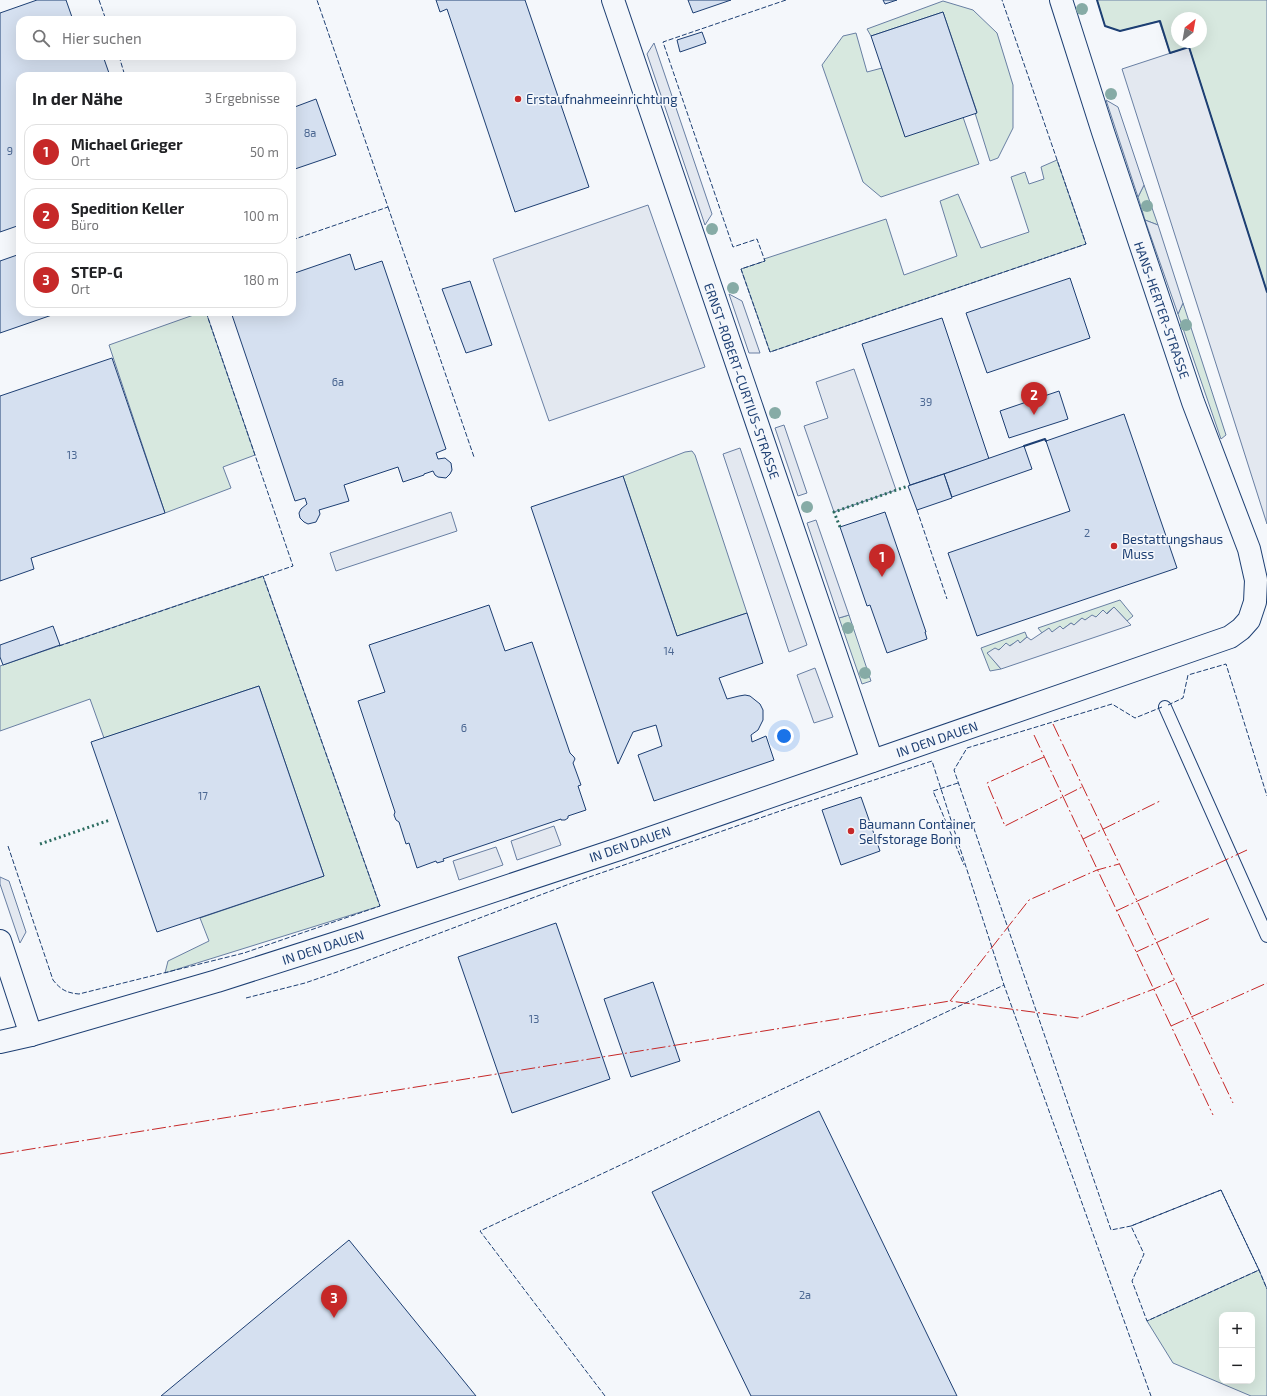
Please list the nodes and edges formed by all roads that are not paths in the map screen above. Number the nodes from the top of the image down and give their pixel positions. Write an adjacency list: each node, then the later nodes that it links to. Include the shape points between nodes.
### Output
1 (613, 0): 5 (street, ERNST-ROBERT-CURTIUS-STRASSE)
2 (1061, 0): 3 (street, HANS-HERTER-STRASSE, via 1193,402 1249,549 1256,580 1256,602)
3 (1250, 620): 5 (street, IN DEN DAUEN, via 1230,637)
4 (1165, 707): 6 (lane)
5 (872, 761): 8 (street, IN DEN DAUEN, via 355,937 217,981)
6 (1267, 936)
7 (0, 941): 8 (street)
8 (31, 1035): 9 (street, IN DEN DAUEN)
9 (0, 1042)

